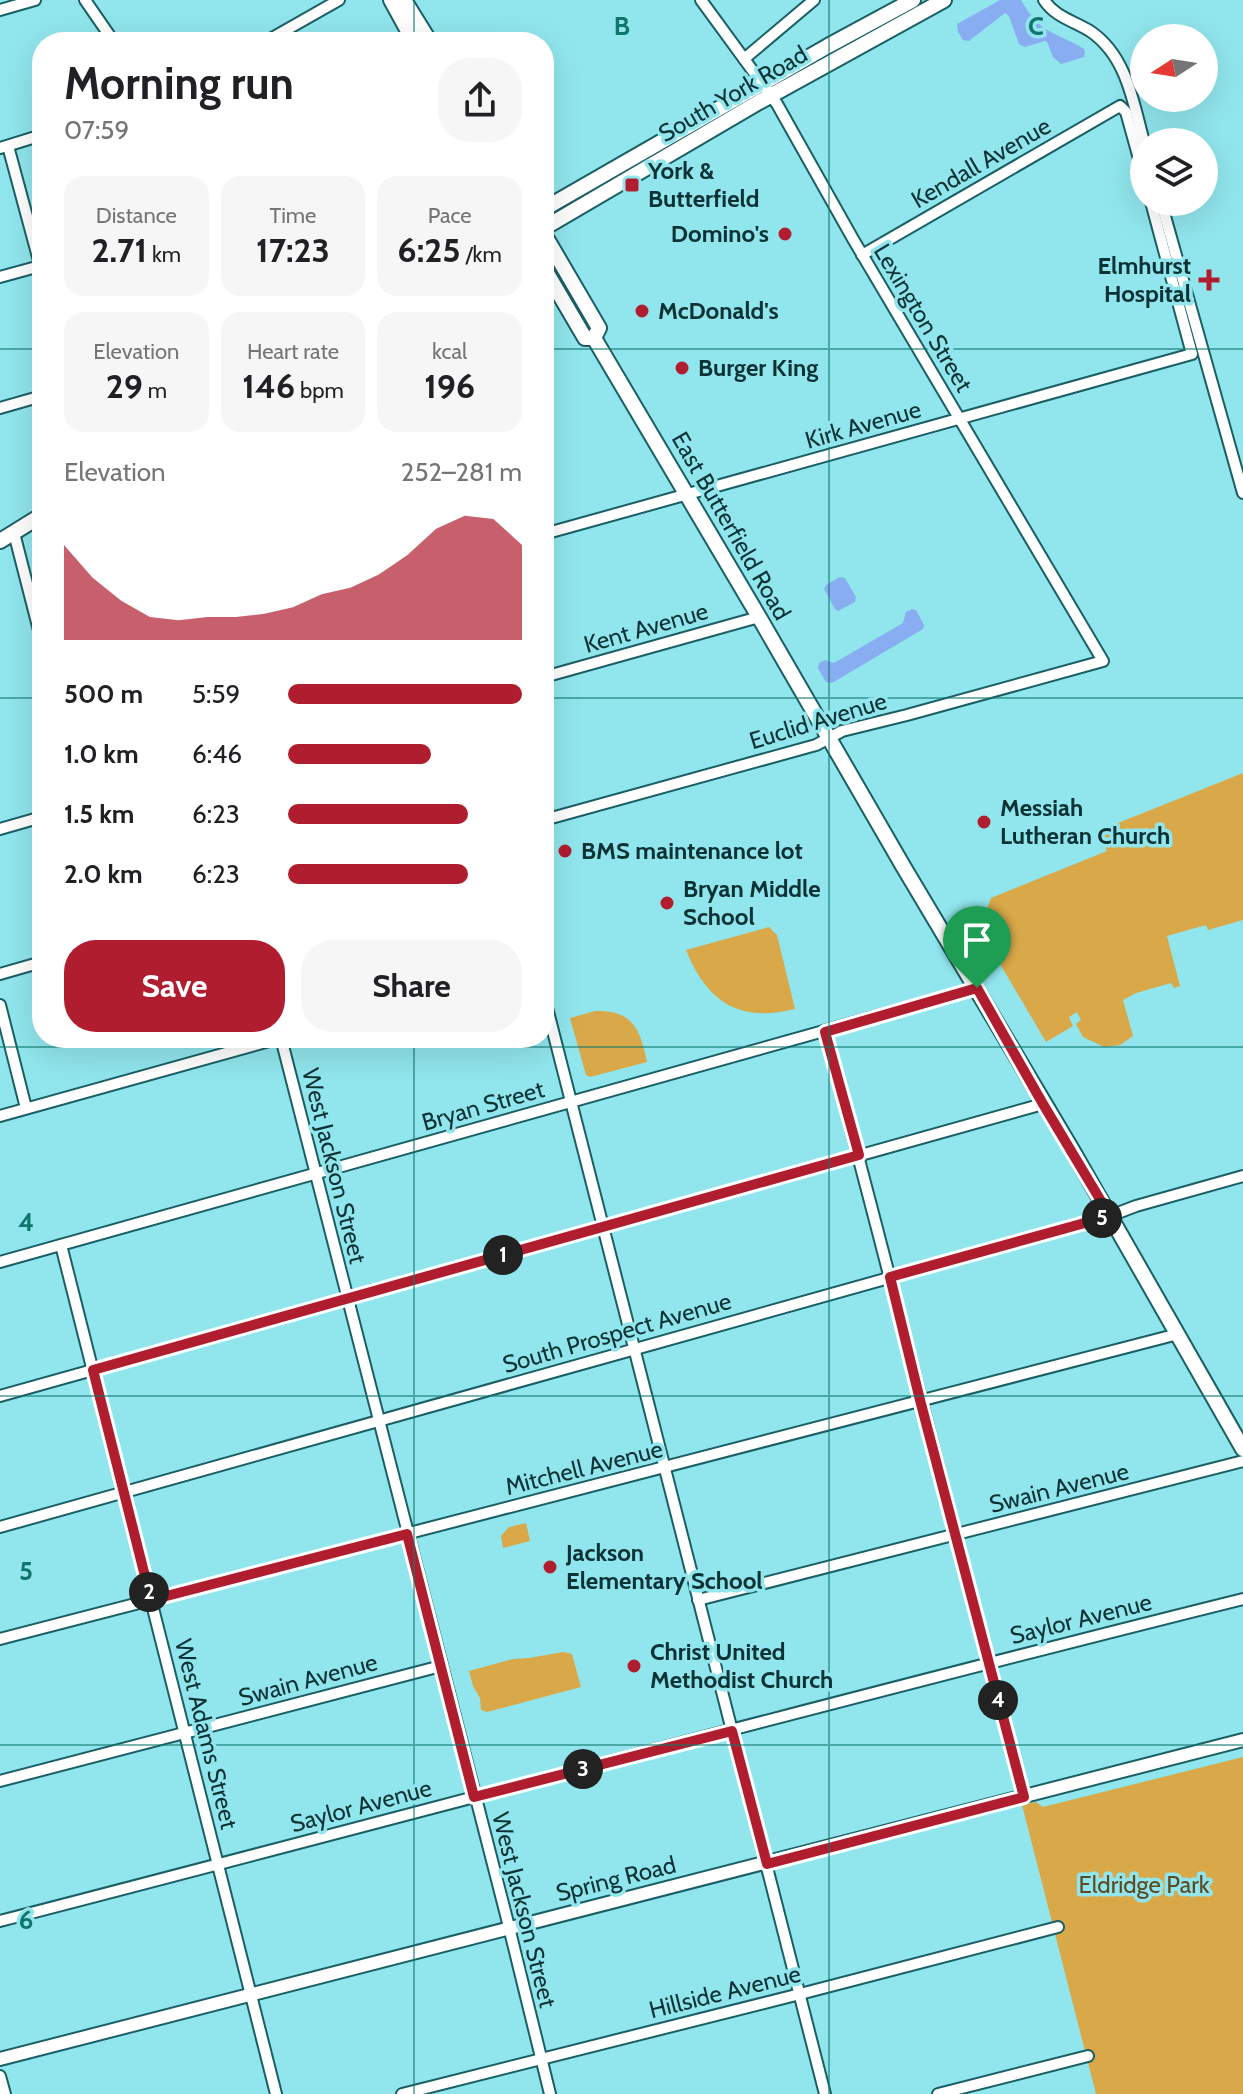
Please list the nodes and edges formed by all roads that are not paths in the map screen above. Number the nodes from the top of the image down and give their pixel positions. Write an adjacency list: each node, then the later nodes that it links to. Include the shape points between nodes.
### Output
1 (35, 0): 11 (street)
2 (85, 0): 12 (street)
3 (339, 0): 13 (street)
4 (391, 0): 14 (main road)
5 (404, 0): 15 (main road)
6 (701, 0): 16 (street, Lexington Street)
7 (814, 0): 16 (street, South York Road)
8 (913, 0): 17 (main road, South York Road)
9 (944, 0): 17 (main road, South York Road)
10 (1044, 0): 19 (street, via 1050,10 1106,44 1124,70)
11 (0, 10)
12 (107, 32)
13 (283, 32)
14 (409, 32)
15 (424, 32)
16 (744, 59): 17 (street, Lexington Street)
17 (767, 89): 22 (main road, South York Road); 25 (main road, South York Road); 29 (street, Lexington Street)
18 (1130, 128): 29 (street, Kendall Avenue, via 1120,106)
19 (1140, 128)
20 (32, 138): 21 (street)
21 (4, 147): 27 (street)
22 (554, 204)
23 (1155, 216): 37 (street, Kirk Avenue, via 1192,354)
24 (1165, 216): 38 (street)
25 (563, 218): 26 (main road, South York Road); 30 (main road)
26 (554, 223)
27 (32, 239)
28 (554, 252): 30 (main road, East Butterfield Road)
29 (862, 255): 37 (street, Lexington Street)
30 (559, 261): 34 (main road, East Butterfield Road, via 599,328)
31 (32, 271): 32 (street)
32 (0, 277)
33 (554, 285): 34 (main road, East Butterfield Road, via 585,338)
34 (594, 338): 39 (main road, East Butterfield Road)
35 (32, 399): 36 (street)
36 (0, 408)
37 (959, 419): 39 (street, Kirk Avenue); 46 (street, Lexington Street)
38 (1243, 493)
39 (686, 494): 41 (street, Kirk Avenue); 45 (main road, East Butterfield Road)
40 (32, 521): 42 (main road)
41 (554, 531)
42 (14, 533): 43 (main road); 44 (street)
43 (0, 541)
44 (32, 603)
45 (759, 617): 47 (street, Kent Avenue); 48 (main road, East Butterfield Road)
46 (1103, 661): 48 (street, Euclid Avenue)
47 (554, 674)
48 (828, 737): 49 (street, Euclid Avenue, via 816,745); 54 (main road, East Butterfield Road)
49 (554, 817)
50 (32, 820): 51 (street)
51 (0, 829)
52 (32, 965): 53 (street)
53 (0, 974)
54 (977, 988): 56 (street, Bryan Street); 61 (main road, East Butterfield Road)
55 (0, 1005): 62 (street)
56 (825, 1032): 60 (street, Bryan Street); 64 (street)
57 (554, 1035): 60 (street)
58 (244, 1048): 62 (street)
59 (283, 1048): 65 (street, West Jackson Street)
60 (571, 1102): 65 (street, Bryan Street); 68 (street)
61 (1043, 1104): 64 (street); 67 (main road, East Butterfield Road)
62 (26, 1108): 63 (street)
63 (0, 1116)
64 (859, 1155): 68 (street); 71 (street)
65 (315, 1174): 69 (street, Bryan Street); 72 (street, West Jackson Street)
66 (1243, 1176): 67 (street, South Prospect Avenue)
67 (1110, 1216): 71 (street, South Prospect Avenue); 73 (main road, East Butterfield Road)
68 (603, 1227): 72 (street); 74 (street)
69 (61, 1245): 70 (street, Bryan Street); 75 (street, West Adams Street)
70 (0, 1262)
71 (890, 1277): 74 (street, South Prospect Avenue); 77 (street)
72 (347, 1298): 75 (street); 78 (street, West Jackson Street)
73 (1178, 1334): 77 (street, Mitchell Avenue); 79 (main road, East Butterfield Road)
74 (634, 1349): 78 (street, South Prospect Avenue); 81 (street)
75 (93, 1370): 76 (street); 82 (street, West Adams Street)
76 (0, 1396)
77 (920, 1400): 81 (street, Mitchell Avenue); 85 (street)
78 (378, 1421): 82 (street, South Prospect Avenue); 84 (street, West Jackson Street)
79 (1242, 1444)
80 (1243, 1461): 85 (street, Swain Avenue)
81 (665, 1468): 84 (street, Mitchell Avenue); 88 (street)
82 (124, 1492): 83 (street, South Prospect Avenue); 87 (street, West Adams Street)
83 (0, 1527)
84 (407, 1534): 87 (street, Mitchell Avenue); 91 (street, West Jackson Street)
85 (956, 1534): 88 (street, Swain Avenue); 90 (street)
86 (1243, 1599): 90 (street, Saylor Avenue)
87 (151, 1600): 89 (street, Mitchell Avenue); 93 (street, West Adams Street)
88 (698, 1600): 92 (street)
89 (0, 1639)
90 (988, 1663): 92 (street, Saylor Avenue); 97 (street)
91 (441, 1666): 93 (street, Swain Avenue); 96 (street, West Jackson Street)
92 (732, 1731): 96 (street, Saylor Avenue); 99 (street)
93 (185, 1734): 95 (street, Swain Avenue); 98 (street, West Adams Street)
94 (1243, 1740): 97 (street, Spring Road)
95 (0, 1781)
96 (474, 1797): 98 (street, Saylor Avenue); 102 (street, West Jackson Street)
97 (1024, 1797): 99 (street, Spring Road)
98 (219, 1864): 100 (street, Saylor Avenue); 103 (street, West Adams Street)
99 (767, 1864): 102 (street, Spring Road); 104 (street)
100 (0, 1921)
101 (1058, 1927): 104 (street, Hillside Avenue)
102 (509, 1929): 103 (street, Spring Road); 106 (street, West Jackson Street)
103 (251, 1994): 107 (street, Spring Road); 110 (street, West Adams Street)
104 (800, 1994): 106 (street, Hillside Avenue); 113 (street)
105 (1088, 2056): 114 (street)
106 (540, 2058): 111 (street, Hillside Avenue); 112 (street, West Jackson Street)
107 (0, 2059)
108 (0, 2076): 109 (street)
109 (5, 2094)
110 (276, 2094)
111 (402, 2094)
112 (550, 2094)
113 (825, 2094)
114 (938, 2094)

